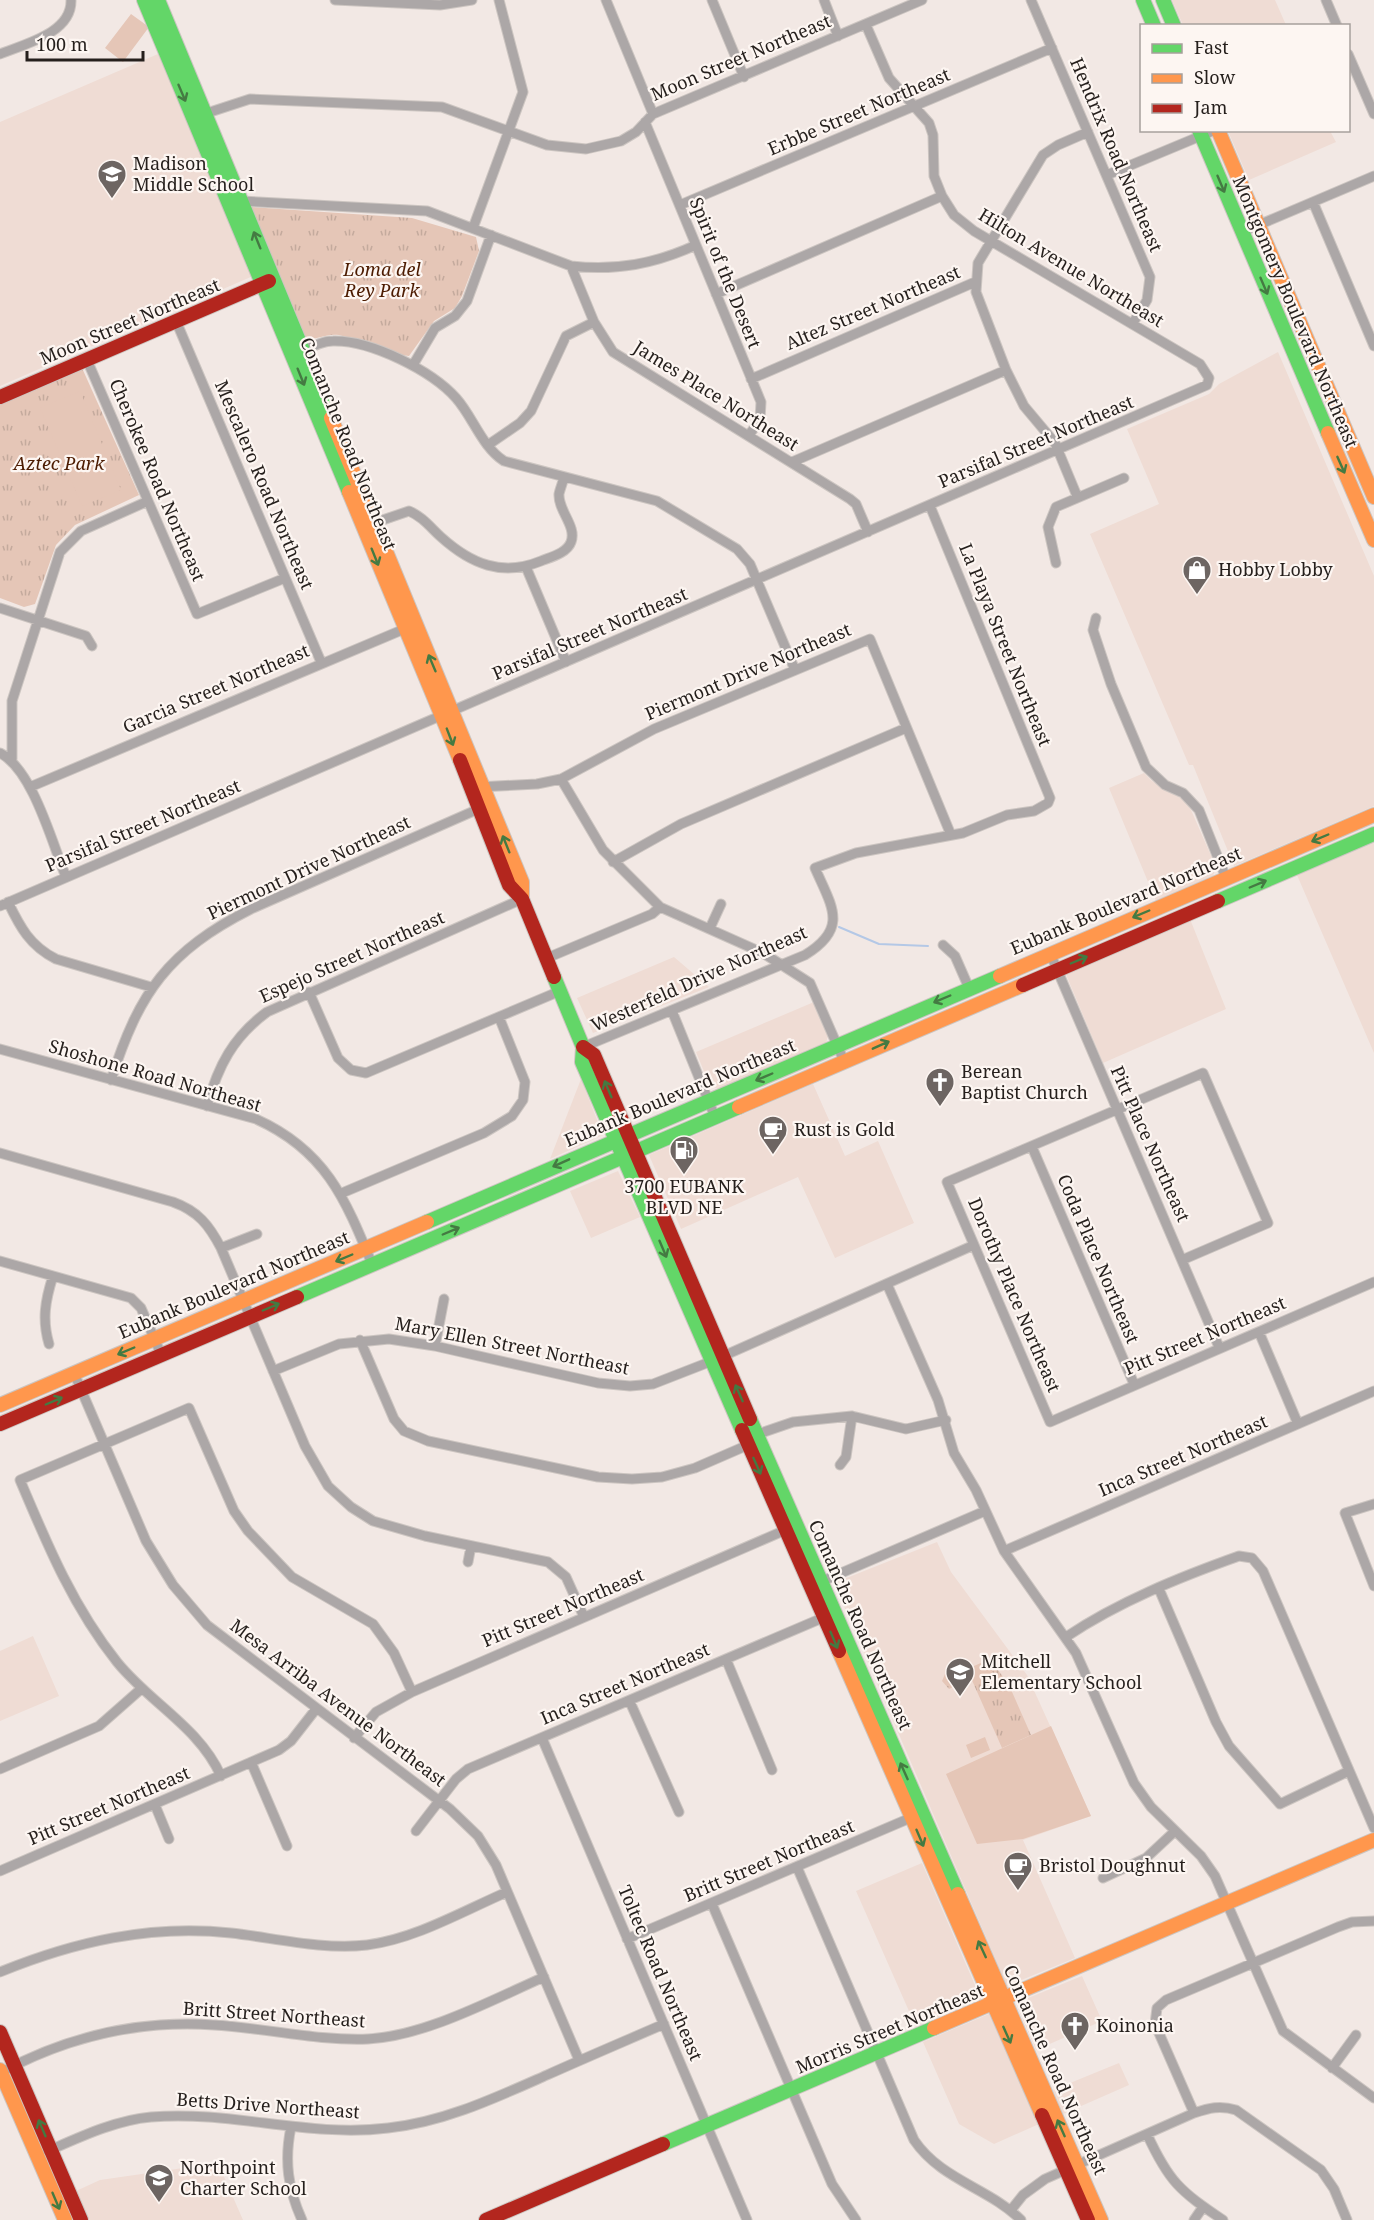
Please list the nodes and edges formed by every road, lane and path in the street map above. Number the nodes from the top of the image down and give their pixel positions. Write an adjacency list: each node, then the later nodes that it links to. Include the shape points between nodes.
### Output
1 (71, 0): 21 (street, via 67,18 57,28)
2 (144, 0): 27 (main road, Comanche Road Northeast, one-way to 27)
3 (158, 0): 27 (main road, Comanche Road Northeast)
4 (335, 0): 5 (street, via 440,5)
5 (472, 0)
6 (499, 0): 31 (street, via 522,82 521,102)
7 (606, 0): 25 (street)
8 (712, 0): 23 (street)
9 (824, 0): 19 (street)
10 (922, 0): 18 (street, Moon Street Northeast)
11 (1031, 0): 20 (street, Hendrix Road Northeast)
12 (1143, 0): 15 (main road)
13 (1163, 0): 16 (main road)
14 (1326, 0): 17 (street)
15 (1153, 24)
16 (1173, 24)
17 (1335, 24)
18 (866, 25): 19 (street, Moon Street Northeast); 24 (street, Hilton Avenue Northeast, via 889,78)
19 (838, 36): 23 (street, Moon Street Northeast)
20 (1052, 48): 24 (street, Erbbe Street Northeast); 29 (street, Hendrix Road Northeast)
21 (0, 54)
22 (1350, 59): 26 (street)
23 (744, 77): 25 (street, Moon Street Northeast)
24 (915, 106): 35 (street, Hilton Avenue Northeast, via 933,135 934,176); 38 (street, Erbbe Street Northeast)
25 (653, 114): 28 (street, Moon Street Northeast)
26 (1374, 114)
27 (199, 115): 31 (street, Moon Street Northeast, via 250,99 442,107); 36 (main road, Comanche Road Northeast); 46 (main road, Comanche Road Northeast)
28 (645, 122): 31 (street, Moon Street Northeast, via 621,141 586,150 547,146); 38 (street, Spirit of the Desert)
29 (1088, 132): 33 (street, Hendrix Road Northeast); 43 (street, via 1043,155)
30 (1217, 132): 39 (main road, Montgomery Boulevard Northeast)
31 (510, 133): 40 (street)
32 (1200, 133): 33 (street); 41 (main road, Montgomery Boulevard Northeast, one-way to 41)
33 (1107, 175): 51 (street, Hendrix Road Northeast, via 1150,277 1147,300)
34 (1374, 176): 37 (street)
35 (942, 196): 43 (street, Hilton Avenue Northeast, via 964,225); 48 (street)
36 (241, 201): 40 (street, via 427,211); 46 (main road, Comanche Road Northeast, one-way to 36)
37 (1313, 202): 39 (street); 52 (street)
38 (680, 205): 44 (street, Spirit of the Desert)
39 (1259, 224): 41 (street); 67 (main road, Montgomery Boulevard Northeast)
40 (473, 228): 42 (street)
41 (1242, 232): 72 (main road, Montgomery Boulevard Northeast, one-way to 72)
42 (491, 235): 45 (street); 55 (street, via 468,301 455,316 435,328)
43 (992, 241): 47 (street, via 978,263); 51 (street, Hilton Avenue Northeast)
44 (696, 245): 45 (street, via 641,266); 48 (street, Spirit of the Desert)
45 (571, 266): 50 (street, James Place Northeast)
46 (268, 282): 49 (main road, Moon Street Northeast); 53 (main road, Comanche Road Northeast)
47 (975, 282): 56 (street); 57 (street, Altez Street Northeast)
48 (716, 294): 57 (street, Spirit of the Desert)
49 (176, 321): 54 (main road, Moon Street Northeast); 75 (street, Mescalero Road Northeast)
50 (594, 322): 60 (street, James Place Northeast, via 604,341 626,362); 61 (street, via 566,336 531,411)
51 (1133, 324): 58 (street, Hilton Avenue Northeast, via 1207,371 1207,385)
52 (1374, 346)
53 (298, 353): 55 (street, via 322,342 341,341); 70 (main road, Comanche Road Northeast)
54 (87, 360): 59 (main road, Moon Street Northeast); 68 (street, Cherokee Road Northeast)
55 (413, 365): 61 (street, via 445,386)
56 (1006, 370): 62 (street, via 1024,406); 63 (street)
57 (751, 379): 60 (street, Spirit of the Desert, via 762,412)
58 (1193, 392): 62 (street, Parsifal Street Northeast)
59 (0, 397)
60 (748, 435): 63 (street, James Place Northeast)
61 (488, 445): 64 (street, via 504,461)
62 (1058, 450): 66 (street); 69 (street, Parsifal Street Northeast)
63 (792, 462): 71 (street, James Place Northeast, via 856,504)
64 (564, 477): 74 (street, via 559,494 572,541 560,553); 76 (street, via 657,501 737,549 750,564)
65 (1124, 478): 66 (street)
66 (1077, 496): 73 (street, via 1056,507 1048,520)
67 (1374, 497)
68 (148, 501): 75 (street, Cherokee Road Northeast, via 197,614); 79 (street, via 81,531 66,544)
69 (930, 506): 71 (street, Parsifal Street Northeast); 92 (street, La Playa Street Northeast)
70 (368, 525): 74 (street, via 409,511 476,561 498,569); 80 (main road, Comanche Road Northeast)
71 (868, 532): 76 (street, Parsifal Street Northeast)
72 (1374, 540)
73 (1056, 563)
74 (526, 567): 83 (street)
75 (285, 578): 82 (street, Mescalero Road Northeast)
76 (756, 580): 83 (street, Parsifal Street Northeast); 84 (street)
77 (0, 609): 79 (street)
78 (1096, 618): 99 (street, via 1093,630 1111,684 1146,767 1165,785 1183,793 1199,810)
79 (37, 619): 81 (street, via 86,636); 88 (street, via 12,701)
80 (410, 626): 82 (street, Garcia Street Northeast); 85 (main road, Comanche Road Northeast)
81 (92, 646)
82 (321, 662): 90 (street, Garcia Street Northeast)
83 (566, 662): 85 (street, Parsifal Street Northeast)
84 (795, 670): 86 (street, Piermont Drive Northeast, via 870,639); 89 (street, Piermont Drive Northeast, via 654,729)
85 (447, 713): 91 (main road, Comanche Road Northeast); 98 (street, Parsifal Street Northeast)
86 (906, 728): 96 (street); 97 (street, via 681,824)
87 (0, 753): 88 (street)
88 (12, 759): 90 (street)
89 (561, 779): 91 (street, Piermont Drive Northeast); 97 (street)
90 (30, 787): 98 (street)
91 (477, 788): 93 (main road, Comanche Road Northeast)
92 (1050, 798): 96 (street, Westerfeld Drive Northeast, via 1034,811 1007,815)
93 (484, 806): 100 (main road, Comanche Road Northeast, via 509,885); 110 (street, Piermont Drive Northeast, via 215,927 188,947)
94 (1374, 815): 99 (main road, Eubank Boulevard Northeast, one-way to 99)
95 (1374, 834): 109 (main road, Eubank Boulevard Northeast, one-way to 95)
96 (951, 836): 108 (street, Westerfeld Drive Northeast, via 856,853 815,868 833,911 832,931 813,950)
97 (613, 862): 103 (street)
98 (66, 877): 101 (street, Parsifal Street Northeast)
99 (1226, 878): 106 (main road, Eubank Boulevard Northeast, one-way to 106)
100 (522, 899): 107 (main road, Comanche Road Northeast); 113 (street, Espejo Street Northeast)
101 (4, 904): 110 (street, via 29,940 43,952)
102 (721, 904): 104 (street)
103 (660, 907): 104 (street); 107 (street, via 652,914)
104 (710, 927): 108 (street)
105 (943, 945): 111 (street, via 955,956)
106 (1050, 953): 109 (street, Pitt Place Northeast); 111 (main road, Eubank Boulevard Northeast)
107 (547, 958): 112 (main road, Comanche Road Northeast)
108 (783, 964): 114 (street, Westerfeld Drive Northeast); 116 (street, via 810,983)
109 (1056, 969): 119 (main road, Eubank Boulevard Northeast, one-way to 109); 123 (street, Pitt Place Northeast)
110 (151, 987): 120 (street, Piermont Drive Northeast, via 124,1037)
111 (969, 988): 116 (main road, Eubank Boulevard Northeast, one-way to 116)
112 (560, 991): 115 (street); 117 (main road, Comanche Road Northeast)
113 (309, 992): 115 (street, via 338,1058 358,1072 375,1070); 122 (street, Espejo Street Northeast, via 267,1012 245,1030 222,1062)
114 (672, 1011): 117 (street, Westerfeld Drive Northeast); 121 (street)
115 (499, 1017): 129 (street, via 525,1082 523,1100 512,1116 484,1132)
116 (837, 1045): 119 (street); 121 (main road, Eubank Boulevard Northeast, one-way to 121)
117 (583, 1047): 125 (main road, Comanche Road Northeast, via 582,1062)
118 (0, 1049): 120 (street, Shoshone Road Northeast)
119 (844, 1061): 124 (main road, Eubank Boulevard Northeast)
120 (111, 1080): 122 (street, Shoshone Road Northeast)
121 (708, 1101): 124 (street); 125 (main road, Eubank Boulevard Northeast)
122 (207, 1106): 129 (street, Shoshone Road Northeast, via 256,1119 279,1130 314,1158)
123 (1117, 1110): 126 (street); 134 (street, Pitt Place Northeast); 134 (street, via 1203,1073 1268,1223)
124 (715, 1117): 128 (main road, Eubank Boulevard Northeast)
125 (621, 1138): 128 (main road, Comanche Road Northeast); 133 (main road, Eubank Boulevard Northeast, one-way to 133)
126 (1032, 1147): 131 (street, Dorothy Place Northeast, via 947,1182); 153 (street, Coda Place Northeast)
127 (0, 1153): 132 (street, via 185,1206 204,1220)
128 (628, 1154): 136 (main road, Eubank Boulevard Northeast, one-way to 128); 150 (main road, Comanche Road Northeast)
129 (342, 1193): 133 (street, Shoshone Road Northeast)
130 (257, 1234): 132 (street)
131 (974, 1245): 139 (street, Mary Ellen Street Northeast); 159 (street, Dorothy Place Northeast)
132 (221, 1248): 141 (street)
133 (366, 1249): 136 (street, Shoshone Road Northeast); 141 (main road, Eubank Boulevard Northeast, one-way to 141)
134 (1182, 1260): 148 (street, Pitt Place Northeast)
135 (0, 1261): 137 (street)
136 (372, 1264): 142 (main road, Eubank Boulevard Northeast, one-way to 136)
137 (53, 1276): 144 (street, via 131,1298 141,1308); 146 (street, via 43,1324)
138 (1374, 1282): 143 (street, Pitt Street Northeast)
139 (887, 1284): 150 (street, Mary Ellen Street Northeast); 158 (street)
140 (444, 1299): 147 (street)
141 (242, 1301): 142 (street); 144 (main road, Eubank Boulevard Northeast)
142 (249, 1317): 149 (main road, Eubank Boulevard Northeast); 151 (street)
143 (1259, 1332): 148 (street, Pitt Street Northeast); 161 (street)
144 (155, 1338): 149 (street); 152 (main road, Eubank Boulevard Northeast, one-way to 152)
145 (360, 1340): 147 (street, Mary Ellen Street Northeast, via 402,1340); 151 (street, Mary Ellen Street Northeast, via 322,1350); 162 (street, via 394,1419 404,1431 428,1441 598,1477 632,1479 662,1477 695,1468)
146 (49, 1344)
147 (435, 1346): 150 (street, Mary Ellen Street Northeast, via 616,1386 659,1382)
148 (1219, 1347): 153 (street, Pitt Street Northeast)
149 (161, 1354): 154 (main road, Eubank Boulevard Northeast)
150 (717, 1359): 162 (main road, Comanche Road Northeast)
151 (273, 1371): 168 (street, via 316,1468 328,1486 351,1507 373,1521)
152 (74, 1373): 154 (street, Mesa Arriba Avenue Northeast); 156 (main road, Eubank Boulevard Northeast)
153 (1134, 1384): 159 (street, Pitt Street Northeast)
154 (81, 1390): 160 (main road, Eubank Boulevard Northeast, one-way to 154); 163 (street, Mesa Arriba Avenue Northeast)
155 (1374, 1391): 161 (street, Inca Street Northeast)
156 (0, 1405)
157 (852, 1416): 158 (street, via 906,1429); 162 (street, via 793,1422); 164 (street, via 846,1457)
158 (946, 1420): 166 (street, via 954,1454)
159 (1050, 1422)
160 (0, 1424)
161 (1298, 1424): 169 (street, Inca Street Northeast)
162 (753, 1440): 167 (main road, Comanche Road Northeast)
163 (104, 1444): 178 (street, via 20,1479 73,1598 95,1633); 179 (street, via 189,1408 234,1511 248,1531 292,1577 373,1624 394,1653); 181 (street, Mesa Arriba Avenue Northeast, via 146,1541 173,1585 207,1624)
164 (840, 1465)
165 (1374, 1504): 172 (street, via 1345,1513)
166 (986, 1511): 169 (street); 171 (street)
167 (791, 1528): 171 (main road, Comanche Road Northeast); 175 (street, Pitt Street Northeast)
168 (471, 1546): 170 (street); 175 (street, via 534,1558 557,1567 566,1577)
169 (1004, 1551): 176 (street)
170 (468, 1562)
171 (816, 1584): 174 (main road, Comanche Road Northeast)
172 (1374, 1586)
173 (1159, 1589): 176 (street, via 1104,1612); 187 (street, via 1229,1746 1281,1803); 187 (street, via 1239,1556 1252,1558 1263,1571)
174 (829, 1615): 177 (street, Inca Street Northeast); 192 (main road, Comanche Road Northeast)
175 (584, 1617): 179 (street, Pitt Street Northeast)
176 (1066, 1637): 195 (street, via 1094,1689 1125,1767 1144,1798)
177 (726, 1659): 180 (street, Inca Street Northeast); 186 (street)
178 (141, 1689): 185 (street, via 99,1725); 188 (street, via 199,1738)
179 (412, 1692): 182 (street, Pitt Street Northeast, via 376,1713)
180 (630, 1702): 183 (street, Inca Street Northeast); 191 (street)
181 (316, 1709): 182 (street, Mesa Arriba Avenue Northeast); 184 (street, Pitt Street Northeast, via 286,1746)
182 (354, 1737): 189 (street, Mesa Arriba Avenue Northeast)
183 (542, 1738): 189 (street, Inca Street Northeast, via 468,1769); 206 (street, Toltec Road Northeast)
184 (251, 1762): 188 (street, Pitt Street Northeast); 198 (street)
185 (0, 1769)
186 (772, 1770)
187 (1349, 1771): 193 (street)
188 (221, 1776): 190 (street, Pitt Street Northeast)
189 (438, 1800): 194 (street, Inca Street Northeast); 202 (street, Mesa Arriba Avenue Northeast, via 478,1836)
190 (155, 1805): 196 (street); 200 (street, Pitt Street Northeast)
191 (678, 1812)
192 (917, 1815): 199 (street, Britt Street Northeast); 210 (main road, Comanche Road Northeast)
193 (1374, 1828)
194 (416, 1831)
195 (1175, 1832): 201 (street, via 1146,1858); 204 (street, via 1207,1864)
196 (170, 1839)
197 (1374, 1840): 204 (main road, Morris Street Northeast)
198 (287, 1846)
199 (797, 1867): 203 (street, Britt Street Northeast); 214 (street)
200 (0, 1871)
201 (1103, 1878)
202 (507, 1892): 208 (street, via 384,1943 346,1946 213,1932 144,1933 74,1945); 209 (street, Mesa Arriba Avenue Northeast)
203 (712, 1904): 206 (street, Britt Street Northeast); 219 (street)
204 (1228, 1904): 207 (street); 210 (main road, Morris Street Northeast)
205 (1374, 1921): 207 (street, via 1352,1922)
206 (627, 1939): 211 (street, Toltec Road Northeast)
207 (1253, 1964): 217 (street, via 1283,2031); 221 (street, via 1157,2007 1155,2024)
208 (0, 1972)
209 (544, 1977): 215 (street, Mesa Arriba Avenue Northeast); 216 (street, Britt Street Northeast, via 444,2019 390,2036 354,2039 215,2025 157,2024 98,2034)
210 (999, 2002): 214 (main road, Morris Street Northeast); 227 (main road, Comanche Road Northeast)
211 (664, 2024): 215 (street, Betts Drive Northeast); 222 (street, Toltec Road Northeast)
212 (0, 2032): 216 (main road)
213 (1356, 2035): 217 (street)
214 (876, 2054): 219 (main road, Morris Street Northeast); 229 (street, via 922,2151 945,2172)
215 (579, 2060): 223 (street, Betts Drive Northeast, via 486,2102 428,2121 378,2130)
216 (14, 2065): 218 (street, Britt Street Northeast); 225 (main road, one-way to 216)
217 (1332, 2068): 220 (street)
218 (0, 2072): 226 (main road)
219 (792, 2090): 222 (main road, Morris Street Northeast); 235 (street, via 832,2184)
220 (1374, 2098)
221 (1194, 2113): 224 (street); 241 (street, via 1225,2106 1236,2110 1321,2170)
222 (706, 2126): 230 (main road, Morris Street Northeast); 234 (street, Toltec Road Northeast)
223 (291, 2127): 225 (street, Betts Drive Northeast, via 222,2118 148,2117); 233 (street, via 287,2168 293,2200)
224 (1147, 2134): 227 (street); 228 (street, via 1173,2183)
225 (51, 2149): 226 (street, Betts Drive Northeast); 232 (main road)
226 (37, 2156): 231 (main road, one-way to 231)
227 (1071, 2166): 229 (street, via 1033,2186); 237 (main road, Comanche Road Northeast); 238 (main road, Comanche Road Northeast)
228 (1203, 2207): 239 (street); 240 (street)
229 (1011, 2210): 236 (street)
230 (490, 2219)
231 (65, 2220)
232 (81, 2220)
233 (302, 2220)
234 (747, 2220)
235 (856, 2220)
236 (1021, 2220)
237 (1088, 2220)
238 (1101, 2220)
239 (1194, 2220)
240 (1223, 2220)
241 (1347, 2220)

